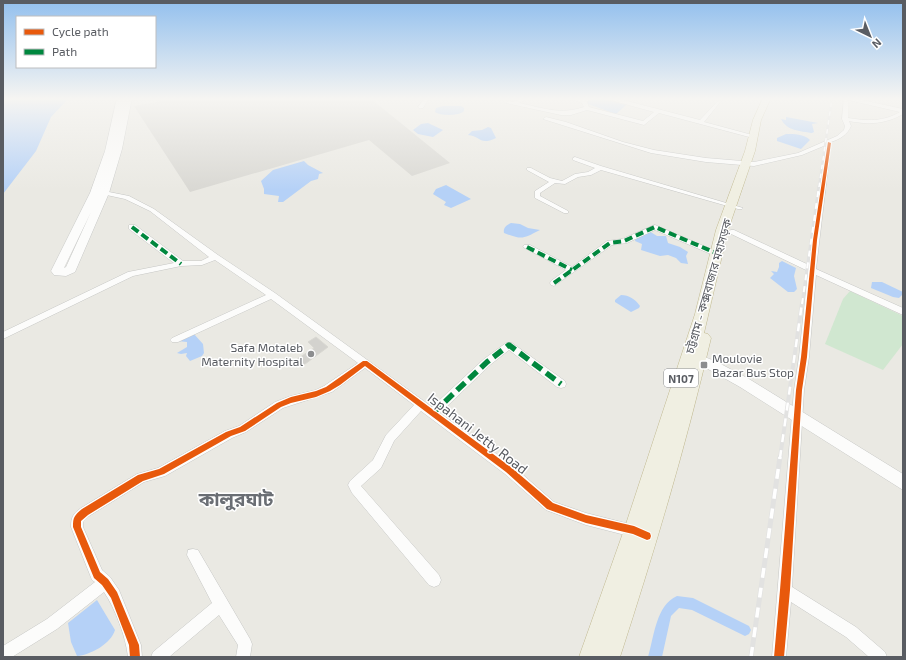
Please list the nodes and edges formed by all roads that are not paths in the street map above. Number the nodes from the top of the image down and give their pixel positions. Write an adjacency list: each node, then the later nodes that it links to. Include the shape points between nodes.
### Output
1 (114, 129): 15 (main road, via 95,193 57,272 71,269)
2 (122, 129): 15 (main road)
3 (581, 129): 11 (street, via 653,152)
4 (727, 129): 8 (street)
5 (755, 129): 8 (highway, চট্টগ্রাম - কক্সবাজার মহাসড়ক / N107)
6 (763, 129): 11 (highway, চট্টগ্রাম - কক্সবাজার মহাসড়ক / N107)
7 (847, 129): 9 (street)
8 (754, 136): 11 (highway, চট্টগ্রাম - কক্সবাজার মহাসড়ক / N107)
9 (829, 143): 11 (street, via 787,158); 25 (street)
10 (575, 159): 12 (street)
11 (750, 164): 16 (highway, চট্টগ্রাম - কক্সবাজার মহাসড়ক / N107)
12 (600, 168): 14 (street, via 589,174 577,175 563,183); 16 (street)
13 (529, 169): 14 (street)
14 (553, 182): 17 (street, via 537,192 537,197)
15 (104, 193): 22 (street, Ispahani Jetty Road, via 127,197 152,210)
16 (735, 207): 19 (highway, চট্টগ্রাম - কক্সবাজার মহাসড়ক / N107); 21 (highway, চট্টগ্রাম - কক্সবাজার মহাসড়ক / N107)
17 (566, 212)
18 (132, 226): 23 (street)
19 (732, 232): 25 (street); 31 (highway, চট্টগ্রাম - কক্সবাজার মহাসড়ক / N107, via 710,310)
20 (527, 247): 24 (street)
21 (716, 252): 24 (street, via 655,227 624,241 610,243); 31 (highway, চট্টগ্রাম - কক্সবাজার মহাসড়ক / N107)
22 (214, 257): 23 (street, via 202,263); 27 (street, Ispahani Jetty Road)
23 (181, 264): 29 (street, via 131,274)
24 (572, 270): 26 (street)
25 (812, 270): 28 (street); 36 (street)
26 (554, 283)
27 (272, 295): 30 (street); 32 (street, Ispahani Jetty Road)
28 (903, 312)
29 (3, 336)
30 (176, 340)
31 (693, 358): 36 (street, via 727,372); 38 (highway, চট্টগ্রাম - কক্সবাজার মহাসড়ক / N107)
32 (365, 362): 34 (street, Ispahani Jetty Road); 41 (street, via 328,390 290,399 278,405 239,431 229,434 162,472 141,478 81,515 77,519 77,527 97,575)
33 (561, 384): 35 (street, via 509,345 487,362)
34 (421, 404): 35 (street, Ispahani Jetty Road); 40 (street, via 390,438 377,464 354,485)
35 (434, 413): 38 (street, Ispahani Jetty Road, via 509,470 550,506 586,519)
36 (798, 414): 37 (street); 42 (street)
37 (903, 483)
38 (640, 533): 48 (highway, চট্টগ্রাম - কক্সবাজার মহাসড়ক / N107); 49 (highway, চট্টগ্রাম - কক্সবাজার মহাসড়ক / N107)
39 (193, 555): 43 (street)
40 (434, 580)
41 (105, 582): 44 (street, via 52,624); 45 (street, via 114,595 134,645)
42 (785, 590): 50 (street); 51 (street, via 851,632)
43 (221, 605): 46 (street); 47 (street, via 245,644)
44 (3, 654)
45 (134, 657)
46 (158, 657)
47 (243, 657)
48 (591, 657)
49 (608, 657)
50 (779, 657)
51 (880, 657)

